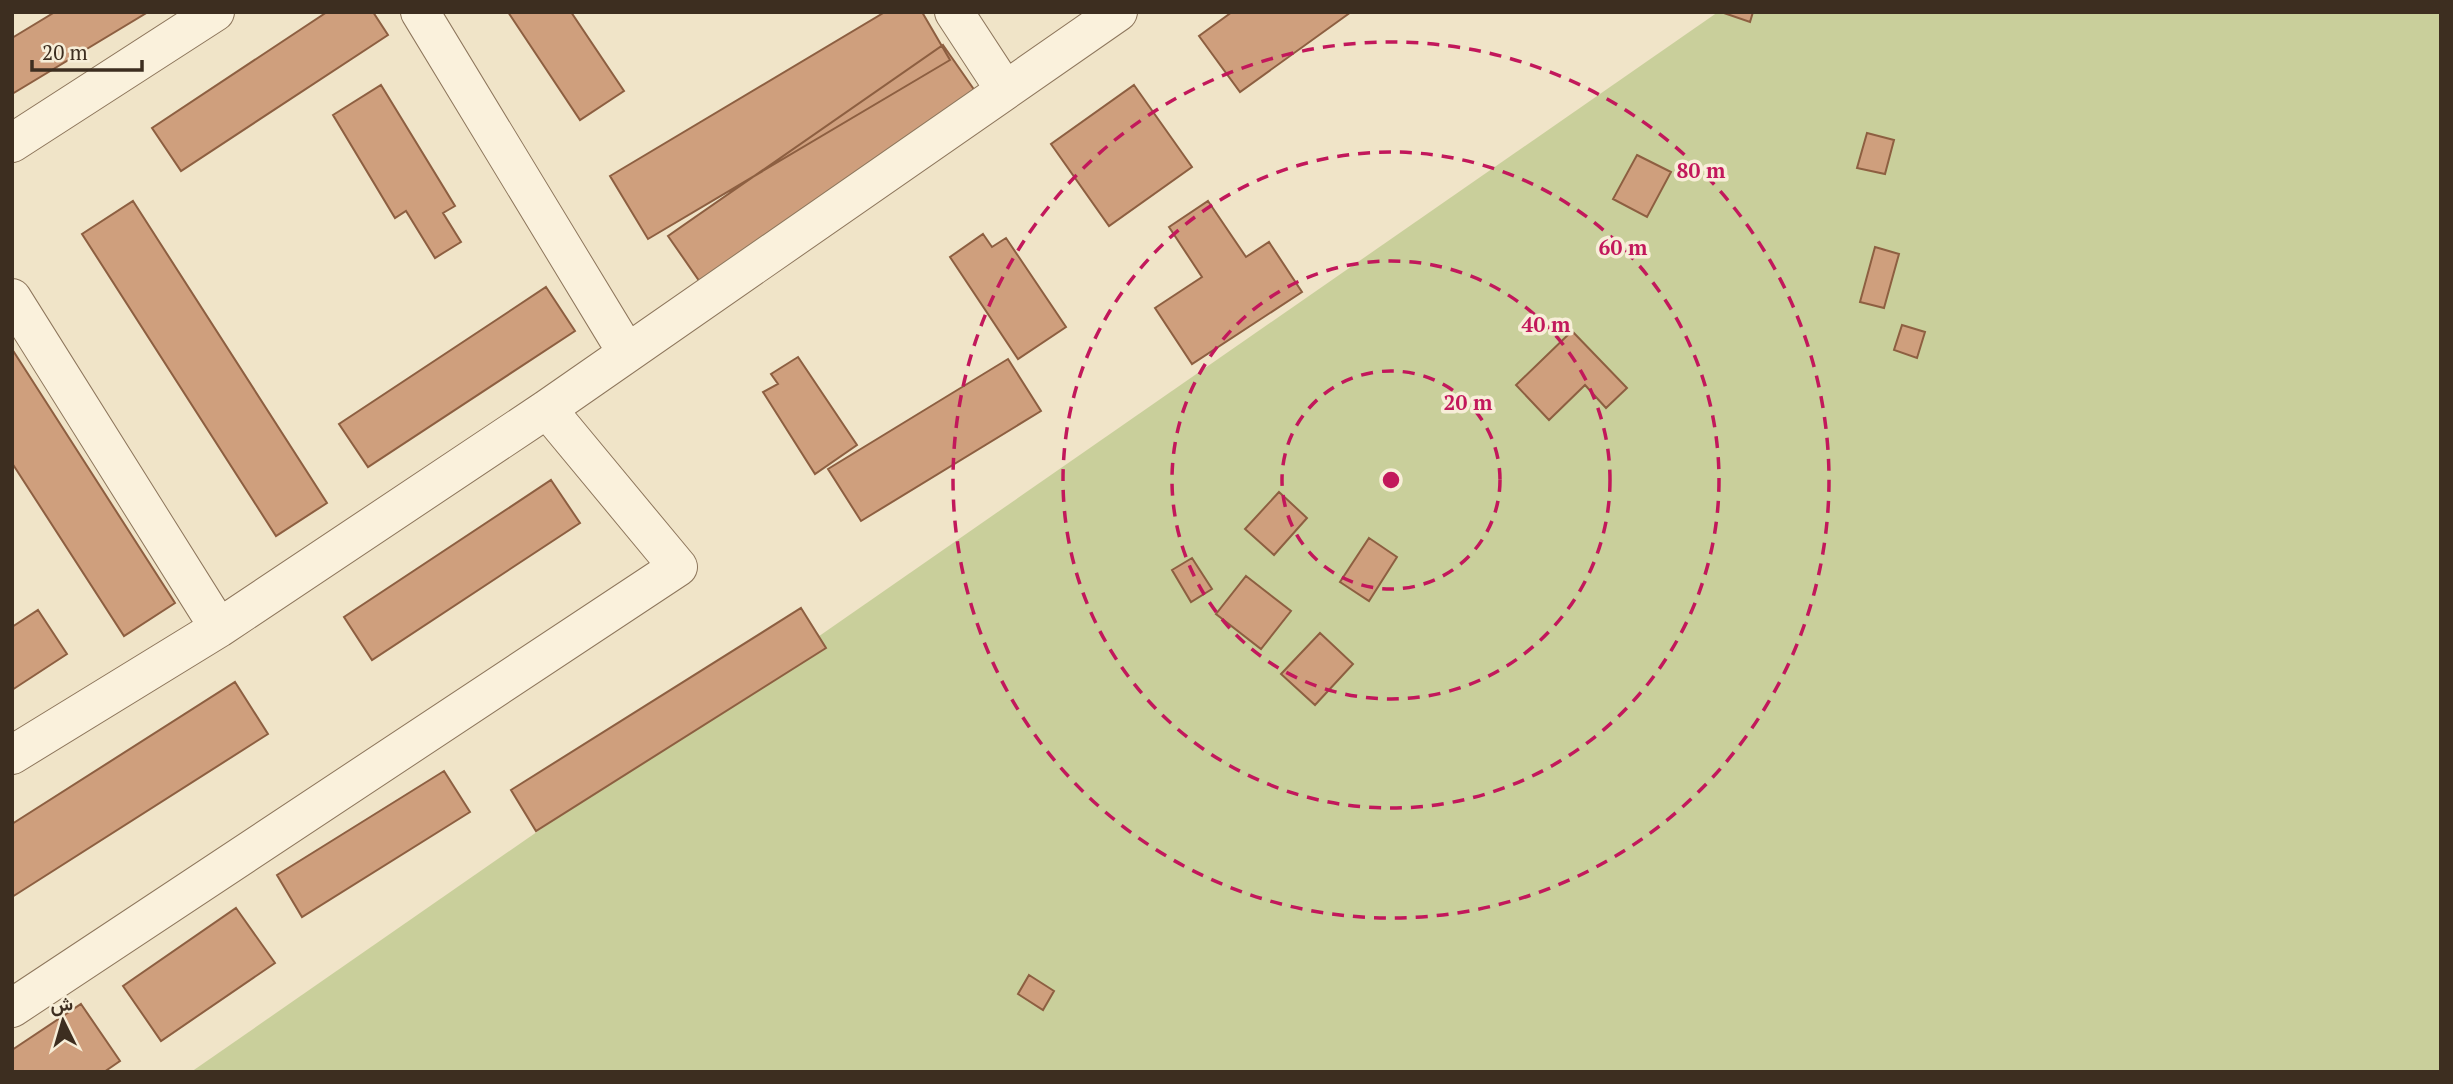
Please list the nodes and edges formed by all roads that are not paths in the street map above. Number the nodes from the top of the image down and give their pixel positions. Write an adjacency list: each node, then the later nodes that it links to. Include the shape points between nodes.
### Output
1 (215, 12): 6 (street)
2 (420, 12): 8 (street)
3 (954, 12): 5 (street)
4 (1118, 12): 5 (street)
5 (1005, 90): 8 (street)
6 (12, 143)
7 (12, 298): 10 (street)
8 (627, 353): 9 (street)
9 (547, 408): 10 (street); 12 (street, via 678,567)
10 (219, 628): 11 (street)
11 (12, 755)
12 (12, 1008)

